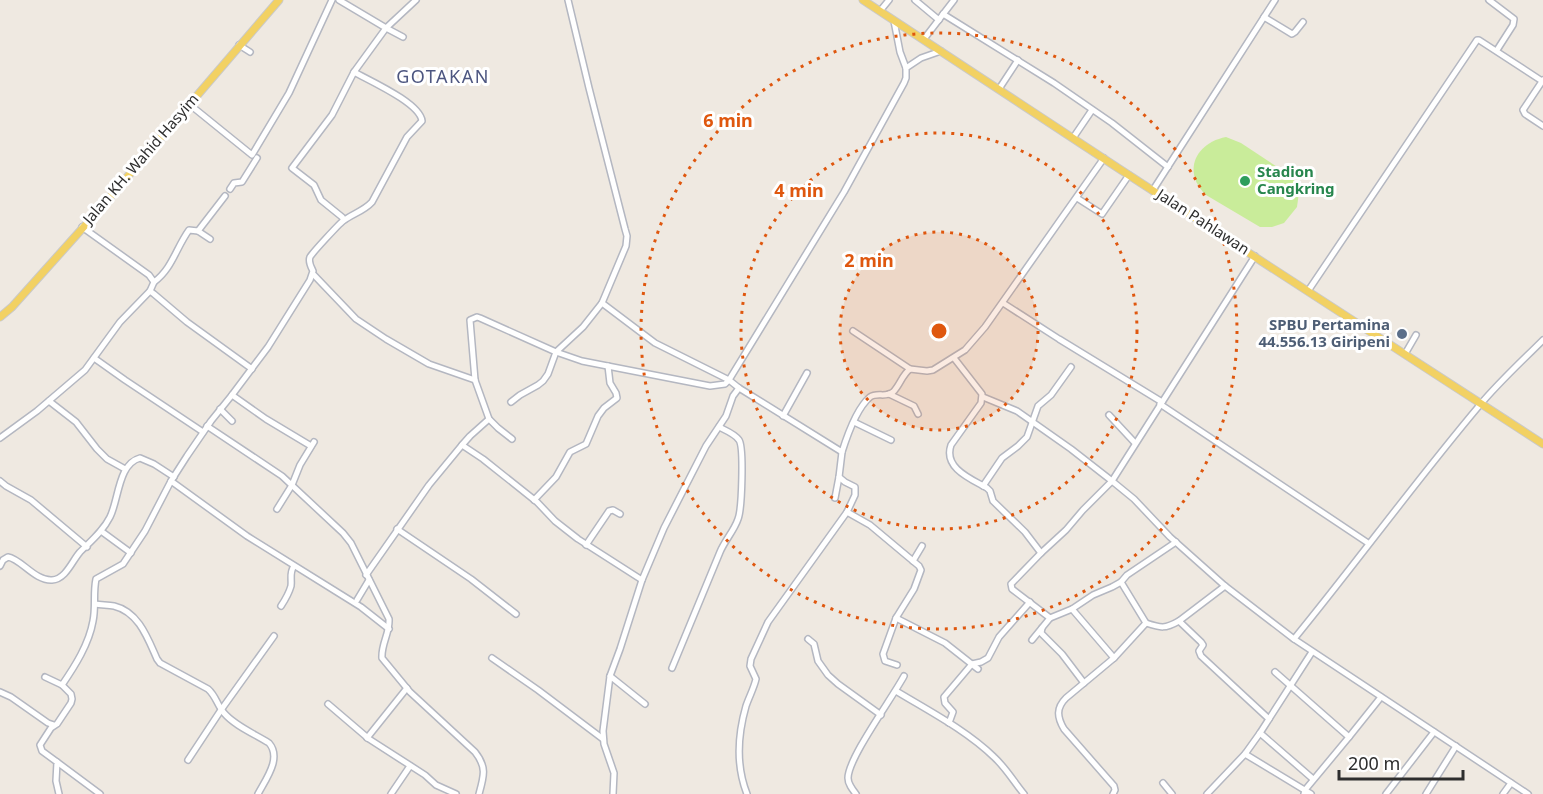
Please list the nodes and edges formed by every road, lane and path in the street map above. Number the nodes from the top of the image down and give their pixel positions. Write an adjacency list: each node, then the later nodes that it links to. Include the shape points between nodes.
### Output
1 (279, 0): 28 (main road, Jalan KH. Wahid Hasyim, via 245,49)
2 (332, 0): 32 (street)
3 (339, 0): 18 (street)
4 (416, 0): 18 (street)
5 (568, 0): 49 (street, via 627,236)
6 (863, 0): 12 (main road, Jalan Pahlawan)
7 (889, 0): 12 (street)
8 (915, 0): 15 (street)
9 (954, 0): 13 (street)
10 (1275, 0): 14 (street)
11 (1489, 0): 21 (street, via 1514,19)
12 (880, 11): 16 (main road, Jalan Pahlawan)
13 (944, 14): 15 (street); 23 (street)
14 (1264, 17): 17 (street, via 1292,34); 34 (street)
15 (939, 20): 20 (street)
16 (894, 21): 20 (main road, Jalan Pahlawan); 24 (street)
17 (1303, 22)
18 (386, 28): 19 (street); 25 (street)
19 (403, 37)
20 (926, 37): 22 (main road, Jalan Pahlawan)
21 (1497, 50): 26 (street); 48 (street, via 1479,40 1473,43)
22 (941, 51): 24 (street); 27 (main road, Jalan Pahlawan)
23 (1018, 60): 27 (street); 29 (street)
24 (906, 68): 65 (street, via 904,83 844,192)
25 (354, 72): 40 (street, via 332,115 292,168 314,185 321,200); 40 (street, via 400,98 419,113 422,121 407,137 370,204)
26 (1542, 80): 30 (street, via 1522,110)
27 (999, 89): 31 (main road, Jalan Pahlawan)
28 (191, 105): 32 (street); 41 (main road, Jalan KH. Wahid Hasyim, via 98,211)
29 (1092, 110): 31 (street); 34 (street)
30 (1543, 126)
31 (1073, 138): 33 (main road, Jalan Pahlawan)
32 (256, 158): 36 (street, via 242,182 234,183)
33 (1104, 158): 35 (main road, Jalan Pahlawan); 39 (street)
34 (1168, 167): 37 (street)
35 (1129, 175): 37 (main road, Jalan Pahlawan); 39 (street, via 1102,214)
36 (230, 189)
37 (1153, 190): 44 (main road, Jalan Pahlawan)
38 (225, 196): 42 (street)
39 (1077, 198): 50 (street)
40 (344, 220): 45 (street, via 310,257)
41 (87, 231): 46 (street); 51 (main road, Jalan KH. Wahid Hasyim)
42 (198, 231): 43 (street); 46 (street, via 189,230 165,272)
43 (210, 239)
44 (1256, 256): 48 (main road, Jalan Pahlawan); 72 (street)
45 (313, 274): 61 (street); 64 (street, via 356,319 386,339 429,364)
46 (154, 282): 47 (street)
47 (150, 291): 58 (street, via 120,322); 61 (street)
48 (1308, 291): 56 (main road, Jalan Pahlawan)
49 (602, 303): 55 (street); 65 (street, via 655,343)
50 (1003, 303): 57 (street, via 976,338); 72 (street)
51 (0, 317)
52 (853, 331): 62 (street)
53 (1416, 335): 56 (street)
54 (1543, 340): 73 (street)
55 (556, 352): 59 (street); 64 (street, via 473,318 470,320); 71 (street, via 543,381)
56 (1405, 354): 73 (main road, Jalan Pahlawan)
57 (954, 357): 62 (street, via 933,370); 69 (street)
58 (94, 358): 70 (street); 83 (street)
59 (608, 366): 65 (street, via 710,386); 99 (street, via 615,400 598,416 586,444 570,452 556,477)
60 (1071, 367): 81 (street, via 1038,406)
61 (252, 369): 68 (street)
62 (910, 369): 67 (street)
63 (807, 373): 77 (street)
64 (475, 380): 78 (street)
65 (729, 380): 66 (street)
66 (739, 388): 77 (street); 82 (street)
67 (889, 394): 75 (street, via 914,406); 80 (street, via 871,397)
68 (232, 395): 74 (street); 96 (street, via 313,444)
69 (982, 397): 81 (street); 97 (street, via 949,451 958,471)
70 (49, 401): 84 (street); 91 (street, via 76,422 107,459)
71 (511, 402)
72 (1161, 403): 87 (street); 106 (street)
73 (1481, 404): 88 (main road, Jalan Pahlawan); 106 (street)
74 (220, 409): 79 (street); 83 (street)
75 (918, 414)
76 (1109, 415): 87 (street)
77 (783, 416): 90 (street)
78 (489, 419): 85 (street); 89 (street)
79 (232, 421)
80 (854, 422): 86 (street); 90 (street)
81 (1033, 422): 94 (street); 97 (street, via 1023,441 1002,458)
82 (719, 427): 116 (street, via 664,528); 140 (street, via 740,443 741,512)
83 (205, 429): 93 (street); 96 (street, via 252,455)
84 (0, 438)
85 (512, 439)
86 (891, 440)
87 (1135, 443): 94 (street)
88 (1543, 444)
89 (462, 445): 99 (street); 103 (street)
90 (842, 452): 92 (street)
91 (125, 469): 93 (street, via 140,458); 104 (street, via 110,517)
92 (839, 477): 98 (street); 101 (street, via 856,489)
93 (172, 479): 110 (street); 114 (street)
94 (1112, 480): 105 (street); 111 (street)
95 (0, 481): 109 (street, via 31,500)
96 (292, 484): 100 (street); 115 (street, via 343,533)
97 (983, 486): 111 (street)
98 (835, 498)
99 (534, 500): 107 (street)
100 (277, 509)
101 (847, 512): 112 (street, via 870,525); 181 (street, via 771,616 751,659 756,679 739,743)
102 (620, 514): 107 (street, via 609,511)
103 (397, 529): 115 (street); 124 (street)
104 (101, 531): 109 (street); 110 (street)
105 (1176, 542): 117 (street); 118 (street)
106 (1368, 543): 133 (street)
107 (586, 545): 116 (street)
108 (922, 546): 112 (street)
109 (87, 547): 113 (street, via 66,572 52,580 37,576 12,558 3,560)
110 (131, 553): 121 (street, via 123,564 96,579)
111 (1041, 553): 120 (street, via 1011,584)
112 (913, 561): 125 (street, via 921,568 921,574)
113 (0, 566)
114 (294, 566): 122 (street, via 289,592); 130 (street, via 361,607)
115 (368, 578): 119 (street); 130 (street, via 388,616)
116 (642, 580): 144 (street)
117 (1121, 582): 123 (street); 128 (street)
118 (1225, 586): 127 (street); 133 (street)
119 (357, 600)
120 (1030, 602): 126 (street); 138 (street, via 999,637 988,658)
121 (95, 604): 148 (street, via 89,637); 155 (street, via 116,607 133,617 160,663 208,689)
122 (281, 606)
123 (1072, 609): 126 (street); 137 (street)
124 (516, 614)
125 (896, 618): 138 (street, via 945,643); 139 (street, via 883,657)
126 (1050, 618): 129 (street)
127 (1179, 621): 128 (street, via 1162,628); 157 (street, via 1203,645 1201,656)
128 (1146, 623): 137 (street)
129 (1041, 628): 134 (street); 146 (street, via 1041,633)
130 (388, 629): 149 (street, via 382,658)
131 (274, 636): 155 (street)
132 (808, 639): 156 (street, via 828,675)
133 (1294, 639): 135 (street)
134 (1032, 640)
135 (1312, 652): 147 (street); 152 (street)
136 (492, 658): 164 (street)
137 (1114, 658): 146 (street)
138 (972, 664): 141 (street); 158 (street, via 944,697 953,711)
139 (897, 665)
140 (672, 668)
141 (978, 669)
142 (1275, 672): 147 (street)
143 (45, 676): 148 (street)
144 (610, 676): 154 (street); 164 (street)
145 (904, 676): 150 (street)
146 (1084, 683): 184 (street, via 1062,702 1059,717 1064,729 1114,786)
147 (1290, 684): 157 (street); 162 (street)
148 (62, 685): 159 (street, via 72,699)
149 (407, 688): 163 (street); 179 (street, via 479,758 484,771)
150 (896, 691): 156 (street); 158 (street)
151 (0, 692): 159 (street)
152 (1381, 697): 160 (street); 162 (street)
153 (328, 704): 163 (street)
154 (645, 704)
155 (221, 710): 167 (street); 176 (street, via 273,748 273,765)
156 (881, 714): 182 (street, via 848,774)
157 (1269, 719): 161 (street)
158 (949, 723): 183 (street, via 994,757)
159 (54, 725): 168 (street, via 40,748)
160 (1434, 732): 165 (street); 188 (street)
161 (1260, 733): 166 (street); 170 (street)
162 (1349, 737): 170 (street)
163 (367, 738): 169 (street)
164 (603, 740): 180 (street, via 614,773)
165 (1456, 746): 172 (street); 189 (street)
166 (1245, 754): 173 (street); 186 (street)
167 (188, 760)
168 (57, 762): 174 (street); 175 (street)
169 (410, 766): 177 (street); 178 (street)
170 (1313, 779): 173 (street)
171 (1164, 783): 185 (street)
172 (1511, 783): 190 (street); 191 (street)
173 (1304, 792): 187 (street)
174 (59, 794)
175 (100, 794)
176 (258, 794)
177 (391, 794)
178 (456, 794)
179 (479, 794)
180 (613, 794)
181 (747, 794)
182 (856, 794)
183 (1024, 794)
184 (1113, 794)
185 (1172, 794)
186 (1208, 794)
187 (1311, 794)
188 (1386, 794)
189 (1426, 794)
190 (1503, 794)
191 (1528, 794)

